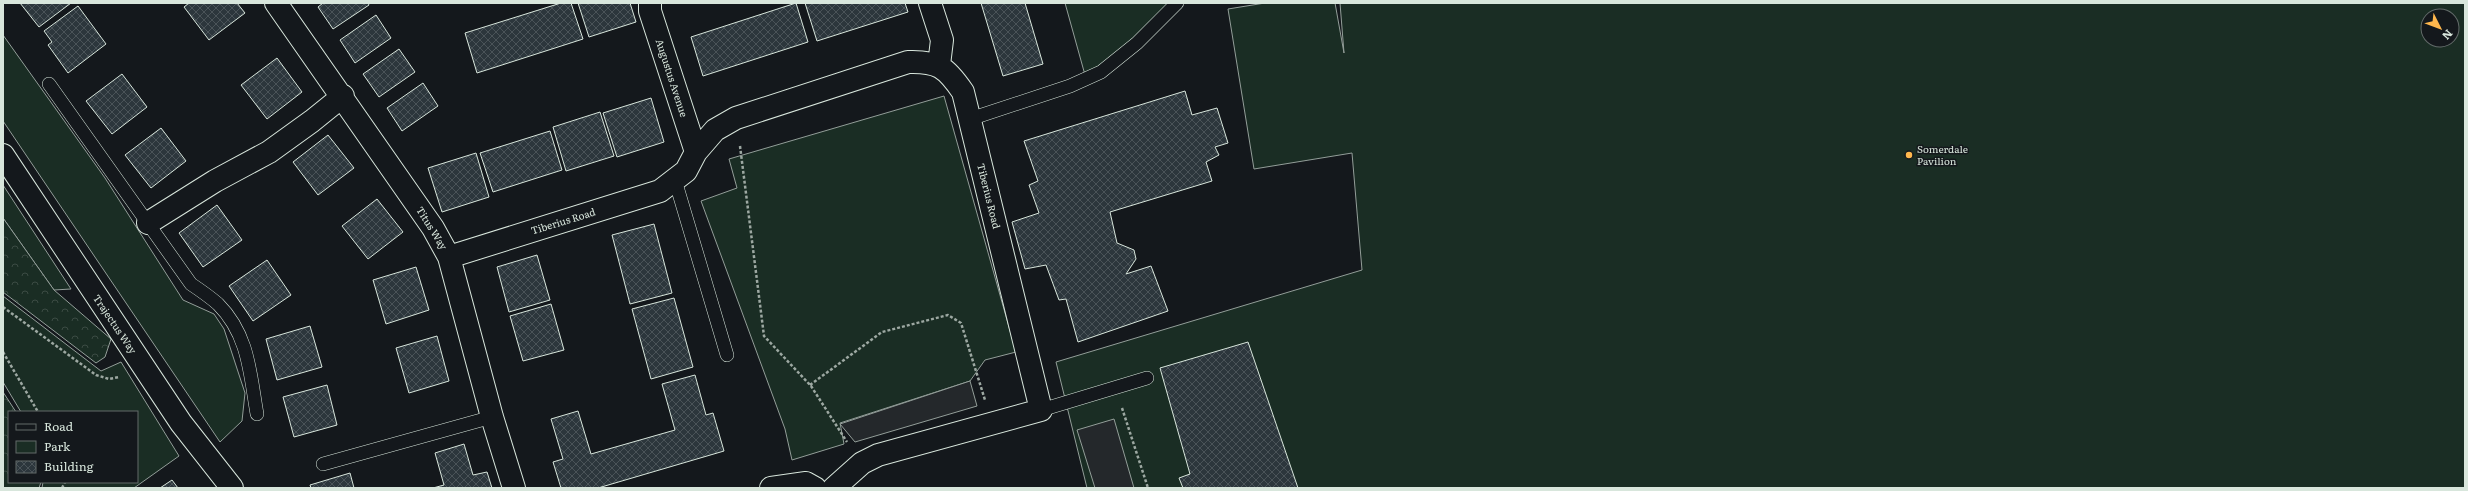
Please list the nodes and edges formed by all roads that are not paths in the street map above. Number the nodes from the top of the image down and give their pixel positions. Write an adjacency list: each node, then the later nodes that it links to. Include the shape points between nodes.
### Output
1 (276, 3): 7 (street, Titus Way)
2 (650, 3): 9 (street, Augustus Avenue, via 650,11)
3 (930, 3): 5 (street, via 942,40)
4 (1177, 3): 8 (lane, via 1137,43 1101,72 1070,86)
5 (939, 65): 8 (street, Tiberius Road, via 963,92); 9 (street, Tiberius Road, via 929,61 908,62 736,118 716,130)
6 (49, 84): 12 (lane)
7 (343, 96): 12 (street, via 312,122 269,152 215,181); 13 (street, Titus Way, via 433,228)
8 (970, 119): 16 (street, Tiberius Road)
9 (696, 152): 11 (street, Tiberius Road, via 686,171)
10 (3, 155): 20 (street, Trajectus Way, via 181,423)
11 (674, 180): 13 (street, Tiberius Road, via 660,191); 14 (lane)
12 (148, 223): 17 (lane, via 191,284 218,304 243,339)
13 (449, 257): 18 (street, Titus Way)
14 (727, 355)
15 (1147, 378): 16 (lane)
16 (1041, 410): 24 (street, via 878,455 862,464)
17 (257, 414)
18 (492, 417): 19 (lane); 21 (street, Titus Way)
19 (324, 464)
20 (232, 488)
21 (514, 488)
22 (771, 488): 23 (street, via 806,483)
23 (815, 488)
24 (834, 488)

